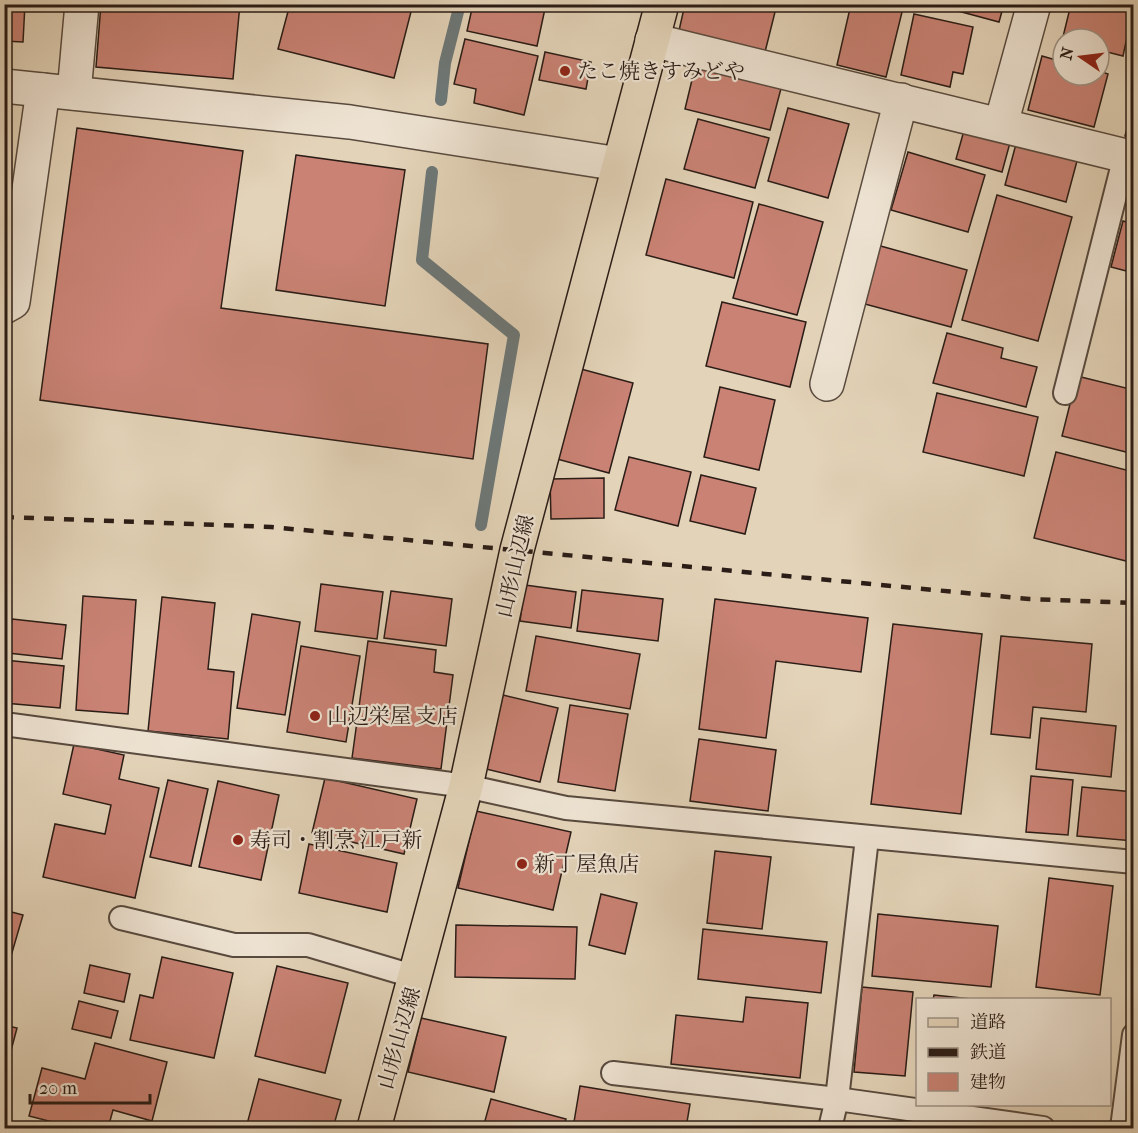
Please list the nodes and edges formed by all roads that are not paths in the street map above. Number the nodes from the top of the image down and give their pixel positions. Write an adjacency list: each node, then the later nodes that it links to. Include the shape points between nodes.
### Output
1 (82, 4): 6 (street)
2 (662, 4): 4 (main road, 山形山辺線)
3 (1034, 4): 8 (street)
4 (652, 40): 7 (street); 10 (main road, 山形山辺線)
5 (4, 86): 6 (street)
6 (58, 91): 10 (street, via 350,122); 11 (street, via 13,302)
7 (901, 100): 8 (street); 12 (street)
8 (1001, 124): 9 (street)
9 (1129, 157): 13 (lane)
10 (619, 164): 15 (main road, 山形山辺線, via 517,550)
11 (4, 307)
12 (828, 384)
13 (1065, 393)
14 (4, 724): 15 (lane)
15 (465, 786): 16 (lane, via 566,808); 19 (main road, 山形山辺線)
16 (867, 838): 17 (lane); 22 (lane)
17 (1134, 862)
18 (121, 918): 19 (lane, via 234,945 308,945)
19 (416, 977): 23 (main road, 山形山辺線)
20 (1134, 1035): 26 (lane)
21 (613, 1073): 22 (lane)
22 (837, 1099): 24 (lane); 25 (lane)
23 (374, 1128)
24 (830, 1128)
25 (1043, 1128)
26 (1122, 1128)

